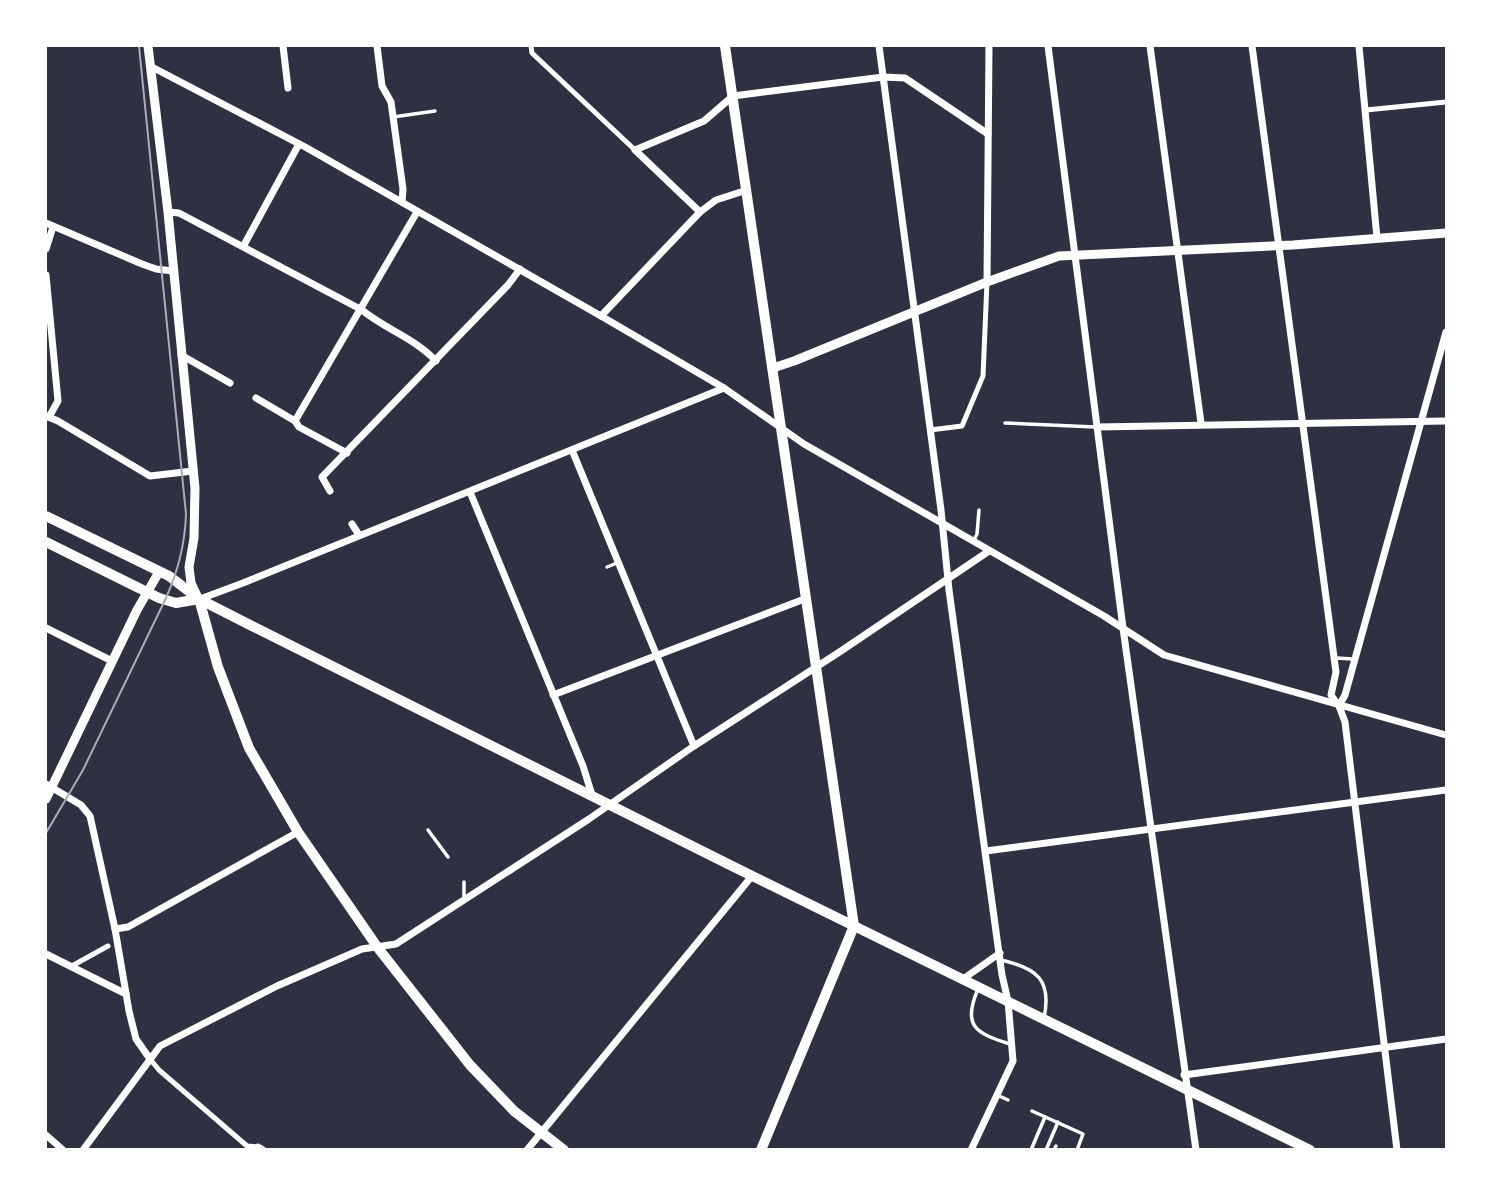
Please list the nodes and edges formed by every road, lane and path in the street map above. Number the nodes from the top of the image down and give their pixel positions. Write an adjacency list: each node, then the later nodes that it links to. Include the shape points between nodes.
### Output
1 (148, 46): 12 (street)
2 (283, 46): 14 (street)
3 (377, 46): 19 (street, via 382,86)
4 (531, 46): 22 (street, via 532,53)
5 (725, 46): 15 (main road)
6 (879, 46): 13 (street)
7 (989, 46): 20 (street)
8 (1048, 46): 35 (street)
9 (1150, 46): 34 (street)
10 (1252, 46): 31 (street)
11 (1359, 46): 17 (street)
12 (150, 65): 21 (street); 25 (street)
13 (883, 76): 15 (street); 20 (street, via 905,78); 41 (street)
14 (288, 88)
15 (733, 96): 22 (street, via 704,121); 23 (main road)
16 (1447, 102): 17 (street)
17 (1366, 110): 30 (street)
18 (435, 111): 19 (lane)
19 (393, 117): 24 (street)
20 (988, 134): 39 (street)
21 (299, 144): 24 (street); 32 (street)
22 (635, 150): 27 (street)
23 (747, 190): 27 (street, via 716,200); 46 (main road)
24 (402, 202): 26 (street)
25 (168, 212): 32 (street, via 180,213); 37 (street)
26 (417, 212): 36 (street); 40 (street)
27 (700, 212): 42 (street)
28 (49, 225): 33 (street); 37 (street, via 142,264)
29 (1447, 233): 30 (street)
30 (1377, 239): 31 (street)
31 (1279, 245): 34 (street); 56 (street)
32 (244, 246): 40 (street)
33 (46, 249)
34 (1177, 249): 35 (street); 55 (street)
35 (1076, 254): 39 (street, via 1047,259); 57 (street)
36 (520, 269): 42 (street); 45 (street)
37 (173, 271): 44 (street)
38 (46, 275): 50 (street, via 58,401)
39 (987, 282): 41 (street); 59 (street, via 983,376 962,426)
40 (362, 310): 45 (street); 51 (street)
41 (915, 311): 46 (street); 59 (street)
42 (601, 316): 48 (street)
43 (1447, 332): 53 (street)
44 (181, 355): 47 (street); 62 (street)
45 (436, 361): 61 (street)
46 (773, 368): 58 (main road)
47 (230, 383)
48 (724, 388): 58 (street); 60 (street)
49 (256, 398): 51 (street)
50 (47, 418): 62 (street, via 149,476)
51 (295, 421): 61 (street)
52 (1447, 421): 53 (street)
53 (1422, 422): 56 (street); 84 (street)
54 (1005, 423): 57 (lane)
55 (1201, 423): 56 (street); 57 (street)
56 (1301, 423): 83 (street)
57 (1097, 427): 81 (street)
58 (782, 430): 67 (street); 78 (main road)
59 (930, 430): 67 (street)
60 (572, 450): 64 (street); 73 (street)
61 (347, 453): 63 (street, via 322,477)
62 (193, 471): 79 (street, via 195,519 189,567)
63 (330, 491)
64 (470, 492): 69 (street); 87 (street)
65 (979, 510): 70 (lane)
66 (46, 516): 75 (main road)
67 (942, 523): 70 (street); 76 (street)
68 (352, 524): 69 (street)
69 (359, 535): 79 (street)
70 (973, 541): 72 (street)
71 (46, 542): 77 (main road)
72 (989, 551): 76 (street); 81 (street)
73 (619, 562): 74 (lane); 82 (street)
74 (607, 567)
75 (159, 572): 77 (street); 79 (main road)
76 (948, 579): 86 (street); 102 (street)
77 (147, 593): 79 (main road, via 176,603); 85 (street)
78 (807, 598): 82 (street); 86 (main road)
79 (199, 599): 95 (main road); 101 (main road, via 250,748)
80 (46, 628): 85 (street)
81 (1123, 628): 89 (street, via 1164,655); 100 (street)
82 (658, 654): 87 (street); 92 (street)
83 (1334, 658): 84 (lane); 88 (street)
84 (1356, 659): 90 (street)
85 (112, 661): 93 (street)
86 (817, 667): 92 (street); 107 (main road)
87 (554, 695): 95 (street)
88 (1331, 695): 89 (street); 90 (street)
89 (1324, 701): 90 (street)
90 (1339, 706): 91 (street); 97 (street)
91 (1447, 735)
92 (694, 746): 98 (street)
93 (48, 786): 96 (street); 108 (street, via 82,805 90,816)
94 (1447, 790): 97 (street)
95 (592, 795): 98 (main road)
96 (46, 799)
97 (1354, 803): 100 (street); 121 (street)
98 (610, 804): 104 (main road); 106 (street)
99 (428, 830): 103 (lane)
100 (1150, 830): 102 (street); 123 (street)
101 (298, 832): 108 (street, via 128,927); 110 (main road)
102 (986, 851): 112 (street)
103 (448, 857)
104 (752, 876): 107 (main road); 130 (street)
105 (464, 882): 106 (lane)
106 (464, 900): 110 (street, via 396,944)
107 (853, 926): 114 (main road); 137 (main road)
108 (115, 929): 116 (street)
109 (108, 946): 113 (street)
110 (378, 948): 122 (street, via 362,949 277,986 160,1046); 130 (main road, via 493,1092)
111 (46, 954): 113 (street)
112 (1001, 956): 114 (street); 117 (street); 118 (lane, via 1038,976 1046,996)
113 (70, 967): 116 (street)
114 (963, 979): 115 (main road)
115 (979, 987): 117 (main road); 120 (lane, via 971,1005 971,1021 985,1035)
116 (126, 994): 122 (street, via 136,1039)
117 (1009, 1001): 118 (main road); 120 (street)
118 (1044, 1019): 124 (main road)
119 (1447, 1039): 121 (street)
120 (1012, 1044): 125 (street, via 1013,1060)
121 (1385, 1047): 123 (street); 144 (street)
122 (150, 1059): 132 (street, via 247,1146); 134 (street)
123 (1184, 1074): 124 (street)
124 (1186, 1090): 142 (street); 143 (main road)
125 (995, 1095): 126 (lane); 138 (street)
126 (1008, 1100)
127 (1032, 1111): 128 (lane)
128 (1045, 1117): 129 (lane); 139 (lane)
129 (1058, 1122): 140 (lane); 141 (lane, via 1083,1134)
130 (540, 1132): 135 (street); 136 (main road)
131 (46, 1135): 133 (street)
132 (259, 1149)
133 (63, 1150)
134 (83, 1150)
135 (527, 1150)
136 (564, 1150)
137 (761, 1150)
138 (971, 1150)
139 (1031, 1150)
140 (1046, 1150)
141 (1077, 1150)
142 (1196, 1150)
143 (1310, 1150)
144 (1397, 1150)

